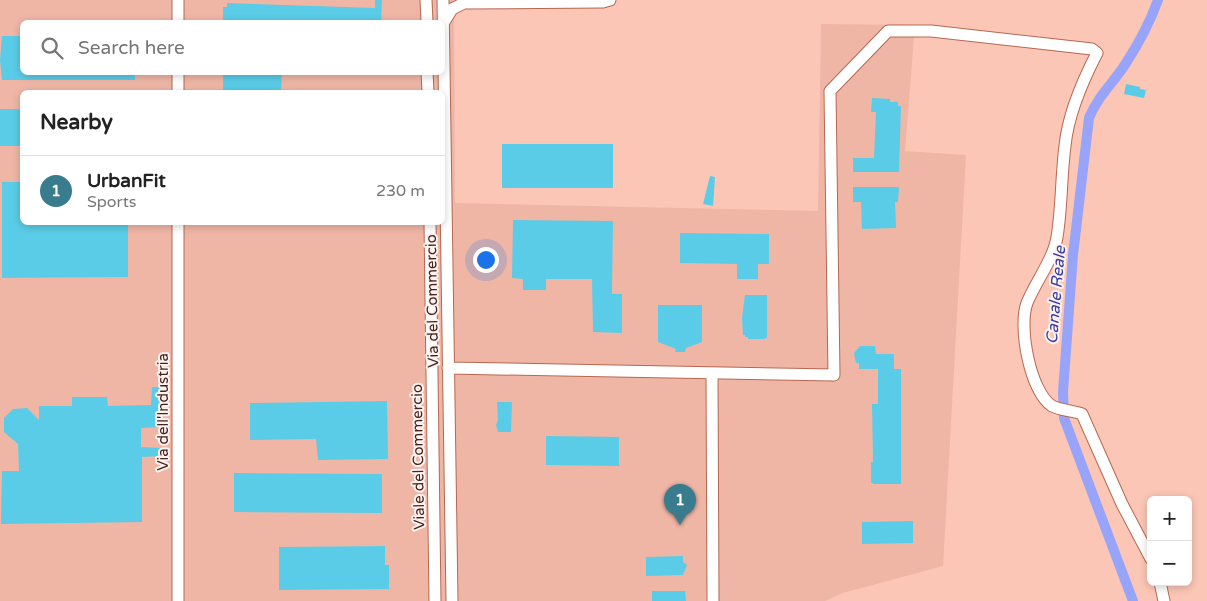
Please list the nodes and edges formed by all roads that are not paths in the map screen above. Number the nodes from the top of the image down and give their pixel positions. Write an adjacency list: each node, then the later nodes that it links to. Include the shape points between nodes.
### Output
1 (178, 0): 5 (street)
2 (443, 0): 7 (street, Via del Commercio)
3 (610, 0): 8 (street, via 464,3 452,9)
4 (429, 3): 6 (street)
5 (178, 20)
6 (427, 20)
7 (443, 20)
8 (445, 21)
9 (178, 75): 12 (street)
10 (428, 75): 13 (street)
11 (444, 75): 14 (street, Via del Commercio)
12 (178, 90)
13 (428, 90)
14 (444, 90)
15 (445, 162): 18 (street, Via del Commercio)
16 (178, 225): 22 (street, Via dell'Industria)
17 (430, 225): 23 (street, Viale del Commercio)
18 (448, 368): 19 (street); 24 (street, Via del Commercio)
19 (712, 373): 20 (street, via 834,375 830,91 888,31 931,31 1092,48 1097,53 1075,103 1065,144 1057,240 1026,304 1025,346 1041,394 1053,406 1082,414); 25 (street)
20 (1147, 551)
21 (1161, 586): 26 (street)
22 (178, 601)
23 (435, 601)
24 (452, 601)
25 (714, 601)
26 (1164, 601)

